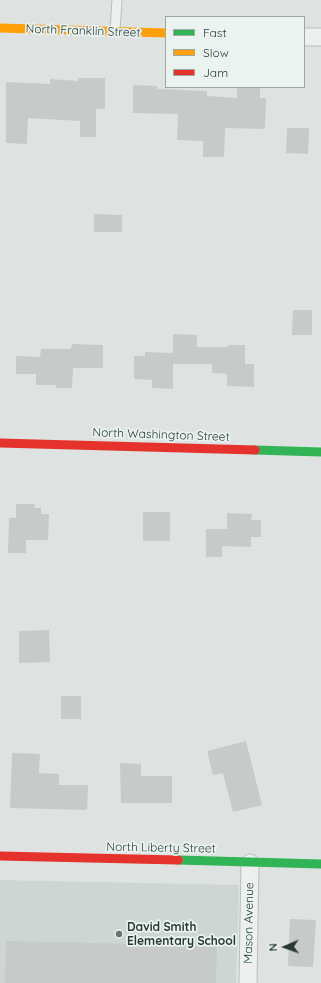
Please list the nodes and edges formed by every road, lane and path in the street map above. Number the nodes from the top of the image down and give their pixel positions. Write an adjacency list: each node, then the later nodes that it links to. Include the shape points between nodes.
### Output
1 (117, 0): 3 (lane)
2 (0, 28): 3 (street, North Franklin Street)
3 (115, 31): 4 (street, North Franklin Street)
4 (165, 33)
5 (305, 37): 6 (street)
6 (321, 37)
7 (0, 443): 8 (street, North Washington Street)
8 (321, 452)
9 (0, 856): 10 (street, North Liberty Street)
10 (250, 863): 11 (street, North Liberty Street); 12 (street, Mason Avenue)
11 (321, 864)
12 (248, 983)

